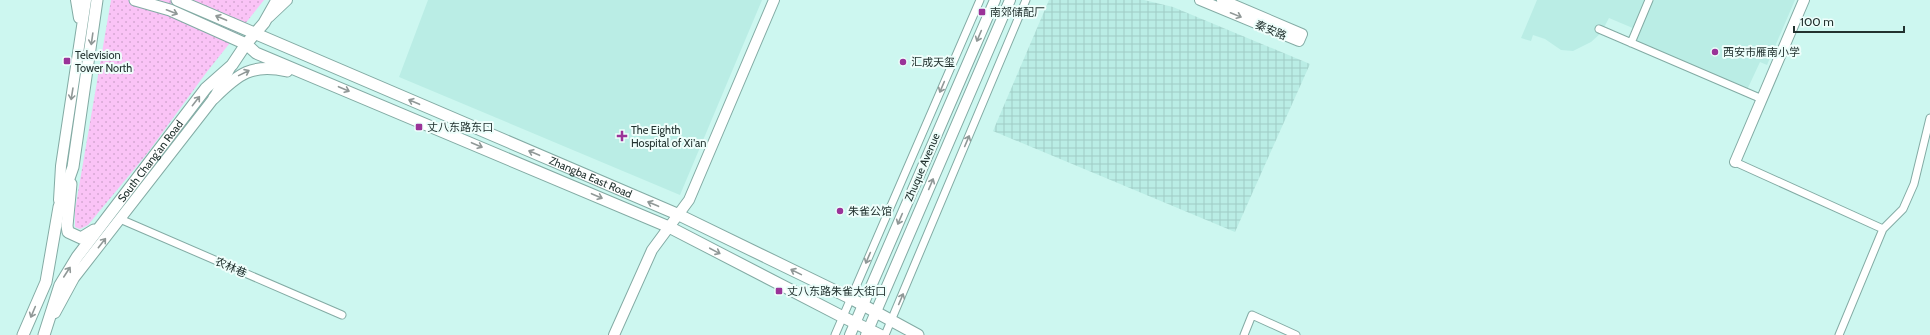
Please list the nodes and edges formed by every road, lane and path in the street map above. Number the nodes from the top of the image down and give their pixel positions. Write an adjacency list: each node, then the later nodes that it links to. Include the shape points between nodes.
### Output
1 (76, 0): 20 (main road)
2 (86, 0): 20 (main road)
3 (97, 0): 29 (main road, one-way to 29)
4 (135, 0): 22 (main road, Zhangba East Road, one-way to 22, via 170,10)
5 (178, 0): 19 (main road, Zhangba East Road, one-way to 5)
6 (277, 0): 17 (main road, South Chang'an Road)
7 (287, 0): 17 (main road)
8 (774, 0): 31 (main road, via 689,200)
9 (980, 0): 36 (street, Zhuque Avenue, one-way to 36)
10 (995, 0): 37 (main road, Zhuque Avenue, one-way to 37)
11 (1010, 0): 38 (main road, Zhuque Avenue, one-way to 11)
12 (1026, 0): 41 (street, one-way to 12)
13 (1200, 0): 14 (main road, 秦安路, one-way to 14, via 1299,41 1302,34)
14 (1222, 0)
15 (1650, 0): 21 (street)
16 (1804, 0): 26 (main road)
17 (264, 23): 19 (main road, South Chang'an Road)
18 (1599, 29): 21 (street)
19 (257, 33): 22 (main road, South Chang'an Road); 31 (main road, Zhangba East Road, one-way to 19)
20 (80, 36): 30 (main road, one-way to 30, via 61,166)
21 (1631, 43): 26 (street)
22 (246, 44): 23 (main road, South Chang'an Road); 24 (main road, Zhangba East Road, via 256,53)
23 (232, 65): 25 (main road); 33 (main road, South Chang'an Road, one-way to 23, via 206,88)
24 (319, 79): 25 (main road, one-way to 24, via 236,78 262,67); 34 (main road, Zhangba East Road, one-way to 34)
25 (214, 98): 32 (main road)
26 (1762, 99): 28 (main road)
27 (1930, 118): 35 (street, via 1914,184 1903,209)
28 (1735, 162): 35 (street)
29 (73, 167): 30 (main road); 33 (main road, via 68,232 81,238)
30 (59, 207): 44 (main road, one-way to 44, via 46,282)
31 (677, 214): 34 (main road); 36 (main road, Zhangba East Road, one-way to 31)
32 (120, 219): 39 (street, 农林巷); 45 (main road, one-way to 32, via 66,289)
33 (101, 224): 45 (main road, South Chang'an Road, one-way to 33, via 60,285)
34 (669, 227): 40 (main road, Zhangba East Road, one-way to 40); 46 (main road, via 652,250)
35 (1883, 229): 54 (street)
36 (850, 298): 37 (main road, Zhangba East Road); 40 (street, Zhuque Avenue)
37 (863, 305): 38 (main road, Zhangba East Road); 42 (main road, Zhuque Avenue)
38 (877, 312): 41 (main road, Zhangba East Road); 43 (main road, Zhuque Avenue)
39 (342, 315)
40 (843, 317): 42 (main road, Zhangba East Road); 47 (street, Zhuque Avenue)
41 (892, 321): 50 (street); 51 (main road, Zhangba East Road)
42 (855, 323): 43 (main road, Zhangba East Road); 48 (main road, Zhuque Avenue)
43 (867, 332): 49 (main road, Zhangba East Road)
44 (23, 335)
45 (44, 335)
46 (614, 335)
47 (835, 335)
48 (850, 335)
49 (880, 335)
50 (885, 335)
51 (918, 335)
52 (1244, 335): 53 (street, via 1252,315)
53 (1296, 335)
54 (1839, 335)

